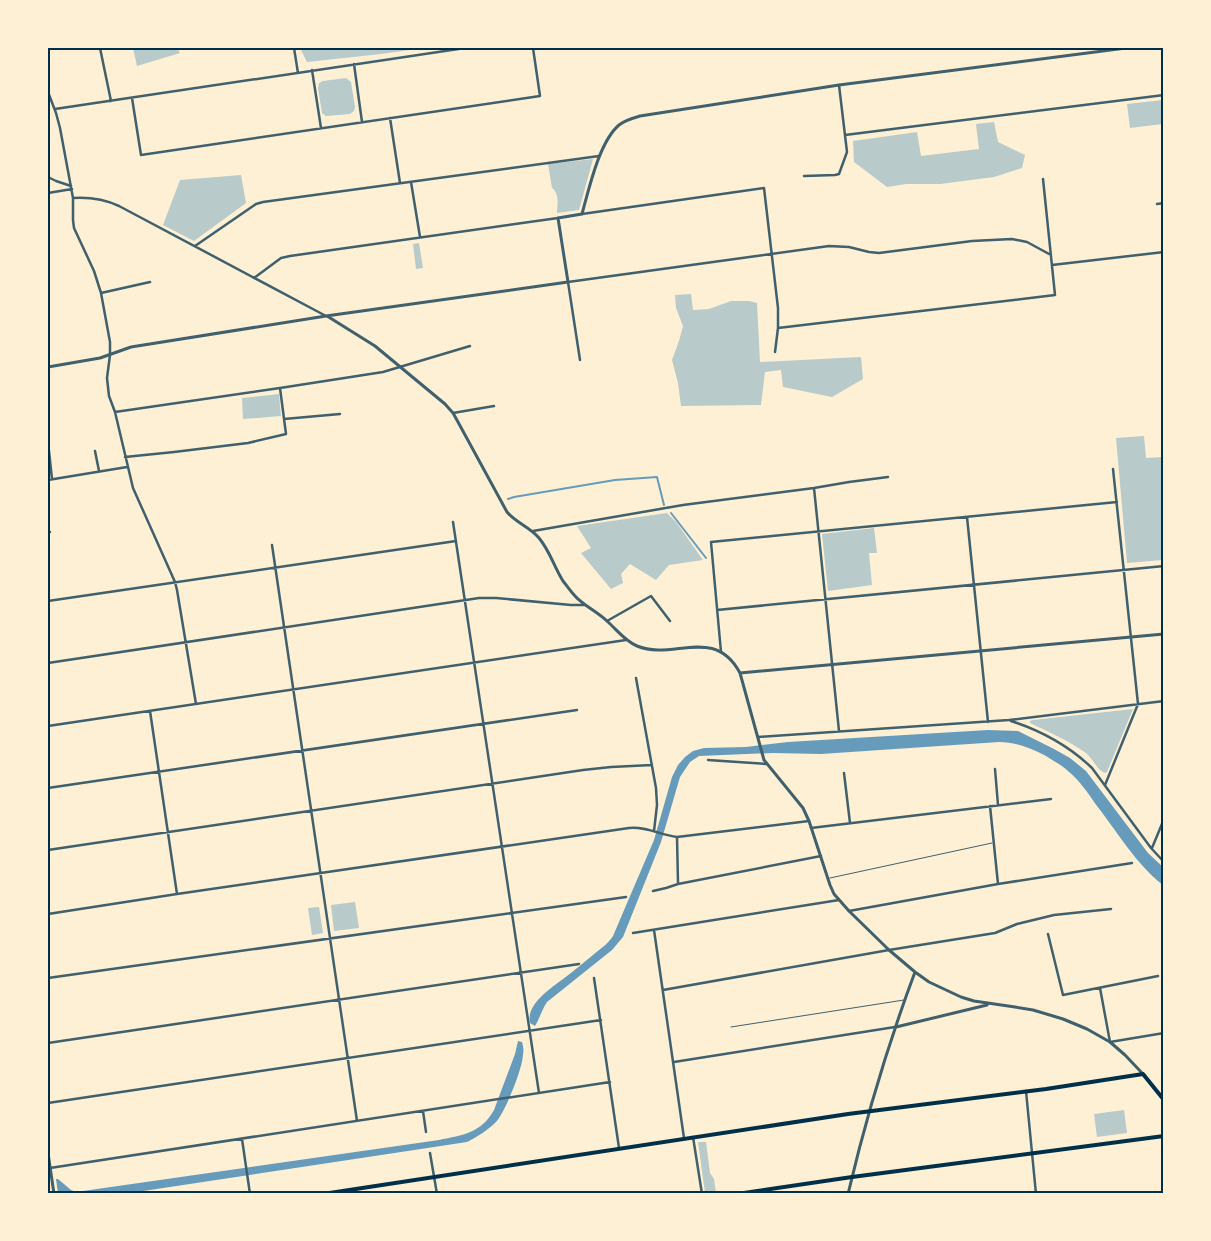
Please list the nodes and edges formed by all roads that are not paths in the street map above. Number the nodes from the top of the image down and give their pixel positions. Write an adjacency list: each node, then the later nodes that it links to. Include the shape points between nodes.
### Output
1 (100, 48): 13 (street)
2 (294, 48): 8 (street)
3 (465, 48): 6 (street)
4 (533, 48): 15 (street, via 540,96)
5 (1126, 48): 9 (street)
6 (354, 64): 7 (street); 16 (street)
7 (312, 70): 8 (street); 17 (street)
8 (298, 73): 12 (street)
9 (839, 85): 18 (street); 19 (street, via 640,116 618,126)
10 (48, 92): 14 (street)
11 (1164, 95): 18 (street)
12 (132, 98): 13 (street); 17 (street, via 141,155)
13 (110, 101): 14 (street)
14 (55, 109): 25 (street)
15 (390, 118): 16 (street); 24 (street)
16 (362, 122): 17 (street)
17 (322, 128)
18 (846, 135): 20 (street, via 846,156 839,174)
19 (600, 156): 23 (street); 30 (street)
20 (804, 176)
21 (48, 177): 25 (street)
22 (1043, 179): 36 (street)
23 (411, 181): 24 (street); 32 (street)
24 (400, 183): 33 (street, via 256,204)
25 (72, 188): 26 (street); 27 (street)
26 (48, 193)
27 (73, 198): 33 (street, via 108,202); 41 (street, via 74,228)
28 (1164, 203): 29 (street)
29 (1157, 204)
30 (582, 214): 31 (street); 35 (street, via 764,188)
31 (558, 218): 32 (street); 40 (street)
32 (420, 237): 38 (street, via 284,257)
33 (195, 246): 38 (street)
34 (1164, 252): 37 (street)
35 (771, 254): 36 (street, via 829,246 879,253 1012,239 1027,242); 40 (street); 43 (street)
36 (1051, 256): 37 (street)
37 (1052, 265): 43 (street, via 1055,295)
38 (254, 278): 42 (street)
39 (150, 282): 41 (street)
40 (568, 282): 42 (street); 47 (street)
41 (101, 293): 46 (street)
42 (326, 316): 46 (street, via 131,347); 49 (street, via 364,338)
43 (778, 328): 45 (street)
44 (470, 346): 49 (street)
45 (775, 352)
46 (110, 355): 48 (street); 52 (street, via 107,386)
47 (580, 360)
48 (48, 366)
49 (401, 367): 50 (street); 54 (street)
50 (280, 388): 52 (street); 55 (street)
51 (494, 406): 54 (street)
52 (115, 412): 58 (street)
53 (340, 414): 55 (street)
54 (453, 414): 68 (street, via 507,512)
55 (284, 419): 58 (street, via 286,434 248,443)
56 (48, 442): 63 (street)
57 (95, 451): 61 (street)
58 (125, 457): 59 (street)
59 (127, 467): 61 (street); 75 (street, via 133,488)
60 (1113, 469): 65 (street)
61 (98, 472): 63 (street)
62 (888, 477): 64 (street)
63 (50, 479)
64 (814, 488): 68 (street, via 683,505); 69 (street)
65 (1117, 502): 66 (street); 74 (street)
66 (967, 517): 69 (street); 76 (street)
67 (453, 522): 70 (street)
68 (533, 531): 80 (street, via 545,545 573,594)
69 (819, 531): 77 (street); 81 (street, via 711,542)
70 (456, 541): 73 (street); 78 (street)
71 (272, 545): 73 (street)
72 (1164, 566): 74 (street)
73 (276, 568): 75 (street); 84 (street)
74 (1124, 570): 76 (street); 86 (street)
75 (175, 582): 79 (street); 88 (street)
76 (974, 584): 77 (street); 89 (street)
77 (826, 599): 81 (street); 93 (street)
78 (465, 600): 80 (street, via 496,598); 84 (street); 92 (street)
79 (48, 601)
80 (586, 605): 82 (street)
81 (717, 610): 90 (street)
82 (607, 621): 83 (street, via 651,596); 87 (street)
83 (670, 621)
84 (284, 628): 88 (street); 96 (street)
85 (1164, 634): 86 (street)
86 (1131, 638): 89 (street); 99 (street)
87 (626, 640): 90 (street, via 647,649 707,647); 92 (street)
88 (185, 642): 91 (street); 98 (street)
89 (981, 650): 93 (street); 103 (street)
90 (721, 652): 94 (street)
91 (48, 663)
92 (474, 663): 96 (street); 104 (street)
93 (832, 664): 94 (street); 106 (street)
94 (740, 673): 107 (street)
95 (636, 678): 111 (street)
96 (294, 690): 98 (street); 108 (street)
97 (1164, 701): 99 (street)
98 (196, 704): 101 (street)
99 (1138, 704): 102 (street); 116 (street)
100 (577, 710): 104 (street)
101 (150, 711): 105 (street); 113 (street)
102 (1009, 720): 103 (street); 116 (street, via 1044,733 1070,749 1092,768)
103 (988, 722): 106 (street)
104 (483, 724): 108 (street); 115 (street)
105 (48, 726)
106 (839, 732): 107 (street)
107 (759, 739): 110 (street)
108 (302, 750): 113 (street); 121 (street)
109 (708, 760): 110 (street)
110 (766, 764): 123 (street, via 800,804)
111 (652, 765): 115 (street, via 583,770); 127 (street, via 657,796)
112 (995, 769): 119 (street)
113 (159, 772): 117 (street); 126 (street)
114 (844, 773): 124 (street)
115 (492, 784): 121 (street); 130 (street)
116 (1105, 785): 131 (street)
117 (48, 788)
118 (1051, 799): 119 (street)
119 (998, 805): 120 (street)
120 (990, 806): 124 (street); 129 (street)
121 (311, 810): 126 (street); 136 (street)
122 (1164, 819): 131 (street)
123 (809, 821): 125 (street); 128 (street)
124 (850, 823): 125 (street)
125 (811, 828): 133 (street)
126 (168, 832): 132 (street); 141 (street)
127 (655, 832): 128 (street); 130 (street, via 640,827 629,828)
128 (677, 837): 138 (street)
129 (993, 843): 137 (lane); 139 (street)
130 (502, 846): 136 (street); 146 (street)
131 (1151, 848): 134 (street)
132 (48, 850)
133 (821, 856): 137 (street); 138 (street)
134 (1164, 862)
135 (1132, 863): 139 (street)
136 (320, 873): 141 (street); 151 (street)
137 (828, 879): 143 (street)
138 (678, 884): 140 (street)
139 (998, 884): 145 (street)
140 (653, 890)
141 (177, 894): 147 (street)
142 (626, 897): 146 (street)
143 (839, 900): 145 (street); 148 (street)
144 (1111, 909): 152 (street, via 1054,915 995,933)
145 (849, 911): 152 (street)
146 (512, 913): 151 (street); 155 (street)
147 (48, 914)
148 (654, 930): 149 (street); 160 (street)
149 (633, 934)
150 (1048, 934): 159 (street, via 1063,995)
151 (330, 938): 157 (street); 161 (street)
152 (889, 950): 154 (street); 160 (street)
153 (578, 964): 155 (street)
154 (915, 972): 162 (street); 163 (street, via 961,997)
155 (520, 973): 161 (street); 167 (street)
156 (1158, 976): 159 (street)
157 (48, 978)
158 (594, 978): 164 (street)
159 (1100, 988): 169 (street)
160 (663, 990): 172 (street)
161 (339, 1000): 170 (street); 171 (street)
162 (904, 1000): 165 (lane); 166 (street)
163 (990, 1004): 166 (street); 169 (street, via 1054,1016)
164 (600, 1020): 167 (street); 174 (street)
165 (732, 1027)
166 (896, 1027): 172 (street); 180 (street)
167 (529, 1031): 171 (street); 176 (street)
168 (1164, 1033): 169 (street)
169 (1110, 1042): 173 (street)
170 (48, 1043)
171 (348, 1058): 178 (street); 181 (street)
172 (674, 1062): 185 (street)
173 (1143, 1074): 175 (main road); 177 (main road)
174 (610, 1082): 176 (street); 187 (street)
175 (1026, 1091): 180 (main road); 190 (street)
176 (538, 1093): 179 (street)
177 (1164, 1100)
178 (48, 1103)
179 (423, 1111): 181 (street); 182 (street)
180 (869, 1112): 184 (main road); 193 (street)
181 (357, 1121): 186 (street)
182 (426, 1132)
183 (1164, 1136): 190 (main road)
184 (692, 1137): 185 (main road); 198 (street)
185 (684, 1138): 187 (main road)
186 (242, 1139): 191 (street); 195 (street)
187 (619, 1148): 192 (main road)
188 (48, 1153): 191 (street)
189 (430, 1153): 192 (street)
190 (1032, 1154): 193 (main road); 201 (street)
191 (50, 1168): 194 (street)
192 (434, 1177): 196 (main road); 197 (street)
193 (852, 1177): 199 (main road); 200 (street)
194 (54, 1194)
195 (250, 1194)
196 (323, 1194)
197 (436, 1194)
198 (702, 1194)
199 (737, 1194)
200 (848, 1194)
201 (1036, 1194)

